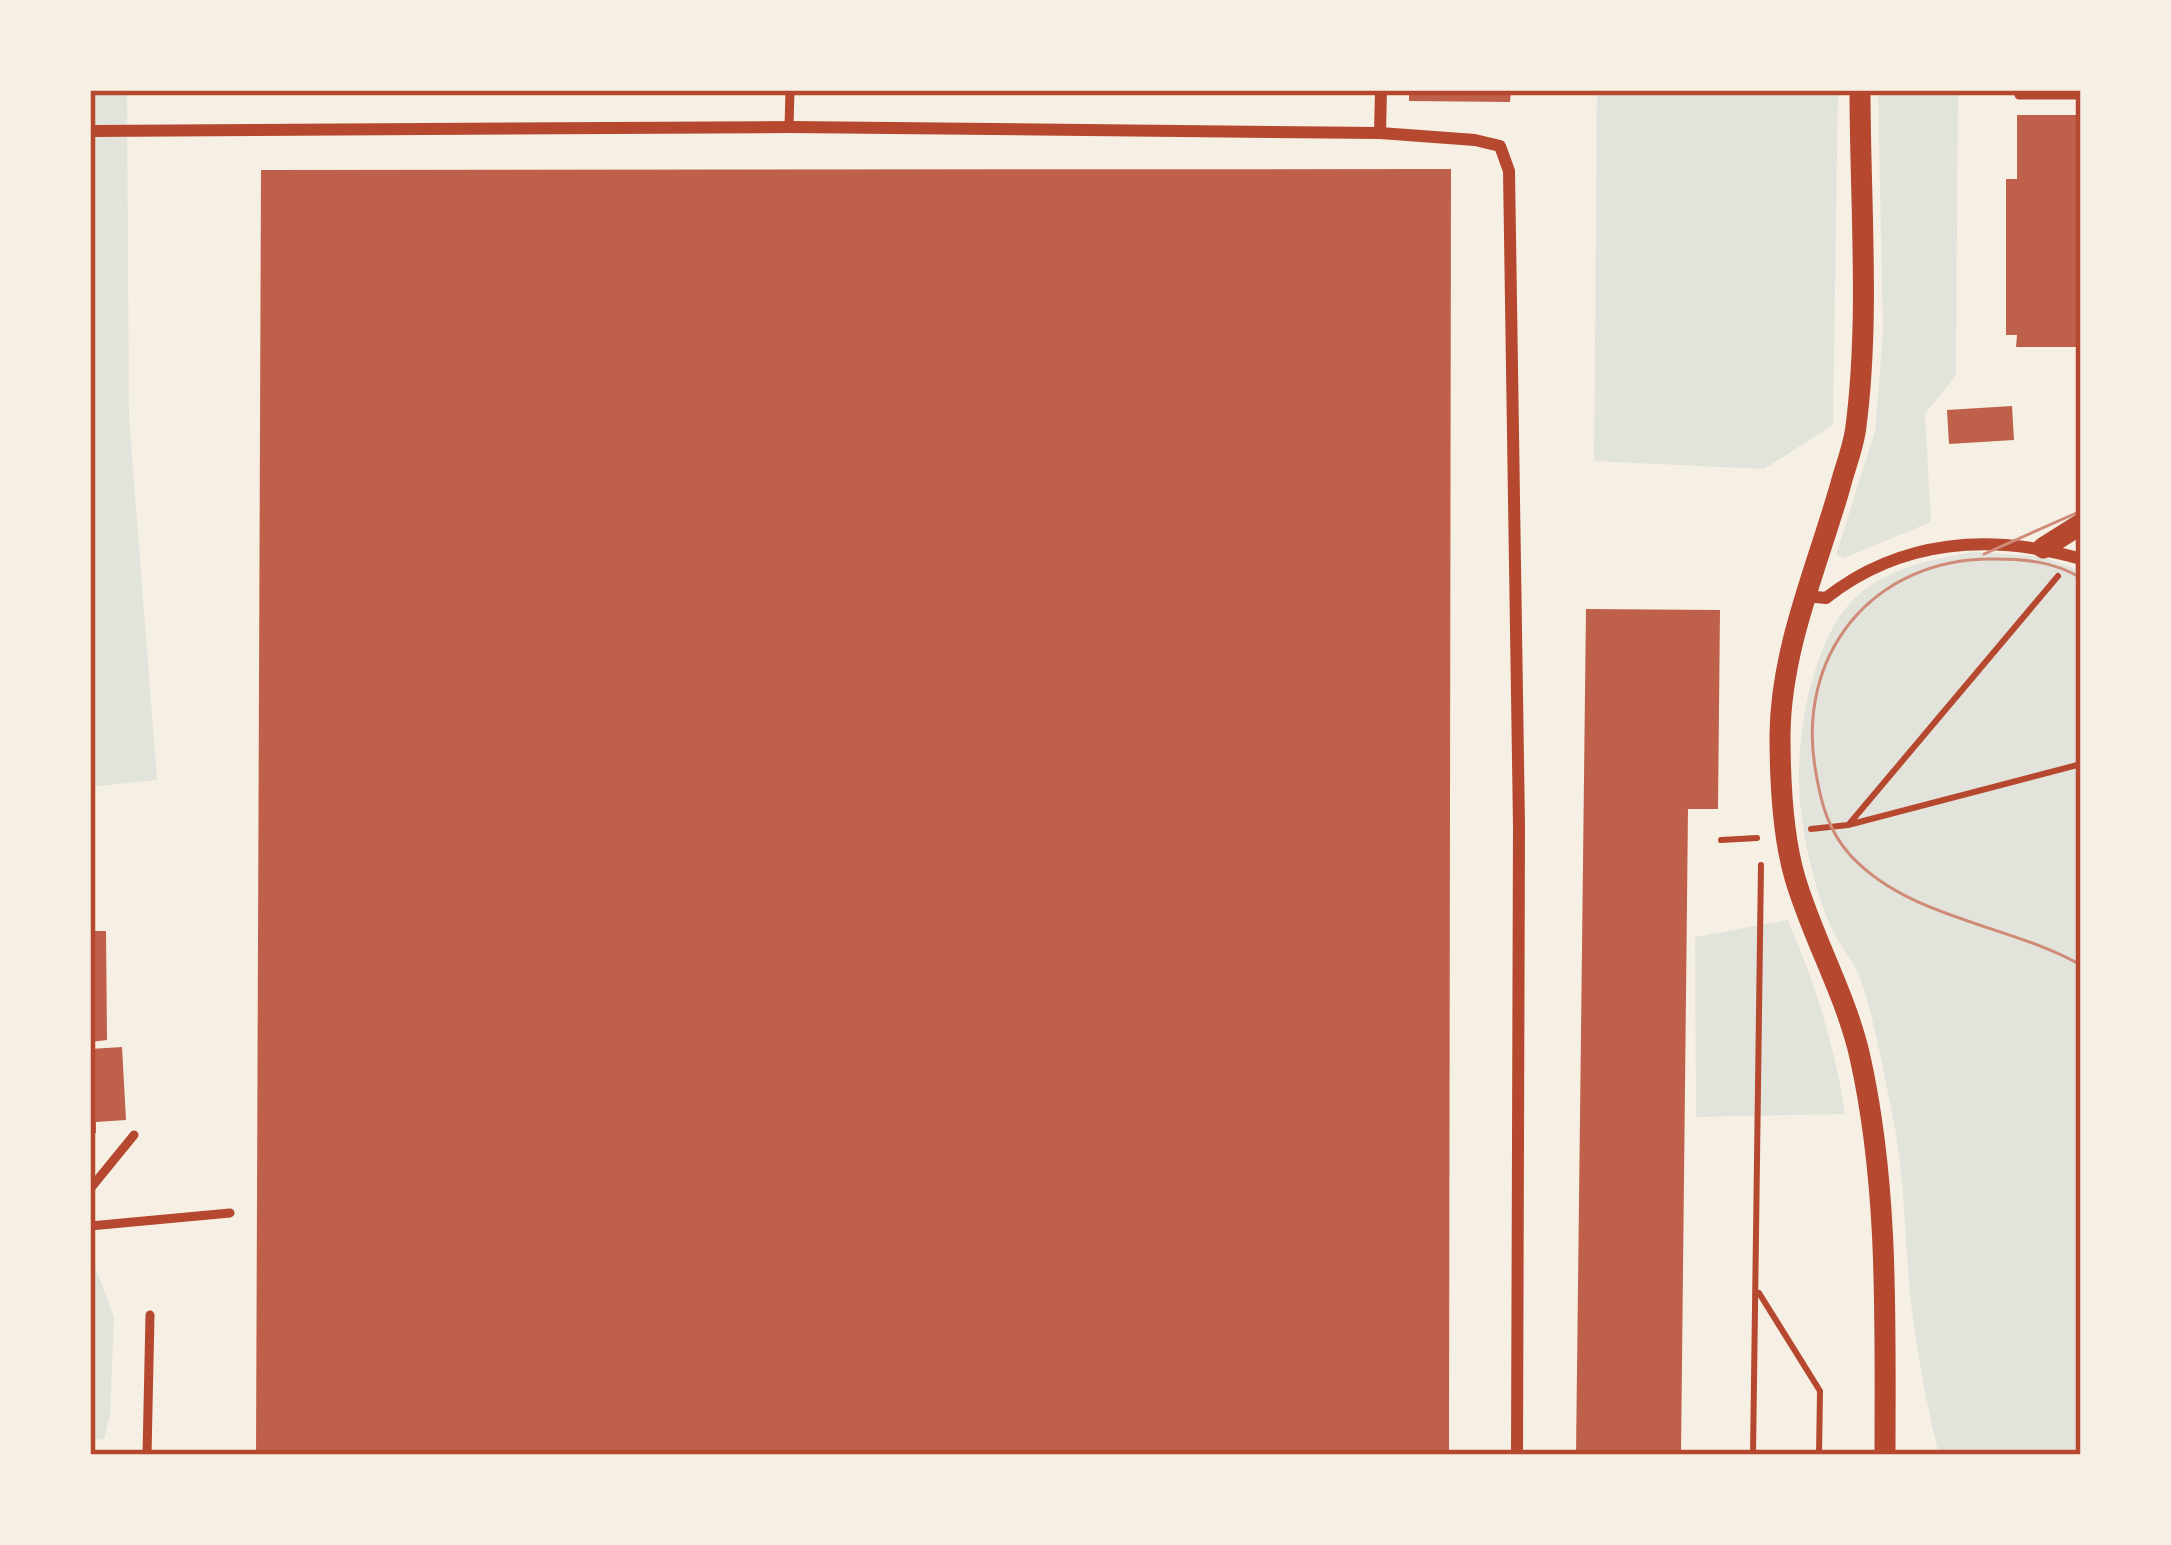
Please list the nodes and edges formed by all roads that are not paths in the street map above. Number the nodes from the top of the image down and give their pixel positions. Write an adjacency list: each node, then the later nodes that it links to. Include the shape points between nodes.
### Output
1 (790, 90): 6 (lane)
2 (1381, 90): 8 (street)
3 (1860, 90): 12 (street, via 1856,429)
4 (2019, 95): 5 (lane)
5 (2081, 95)
6 (789, 127): 7 (street); 8 (street)
7 (90, 131)
8 (1381, 133): 19 (street, via 1500,146 1509,171)
9 (2081, 524): 10 (street)
10 (2043, 548): 11 (street); 12 (street, via 1932,546 1884,562 1826,598)
11 (2081, 560)
12 (1805, 596): 20 (street, via 1780,731 1786,834 1859,1053 1873,1123 1885,1286)
13 (134, 1135): 14 (lane)
14 (90, 1189)
15 (230, 1213): 16 (lane)
16 (90, 1226)
17 (150, 1315): 18 (lane)
18 (147, 1455)
19 (1517, 1455)
20 (1885, 1455)

